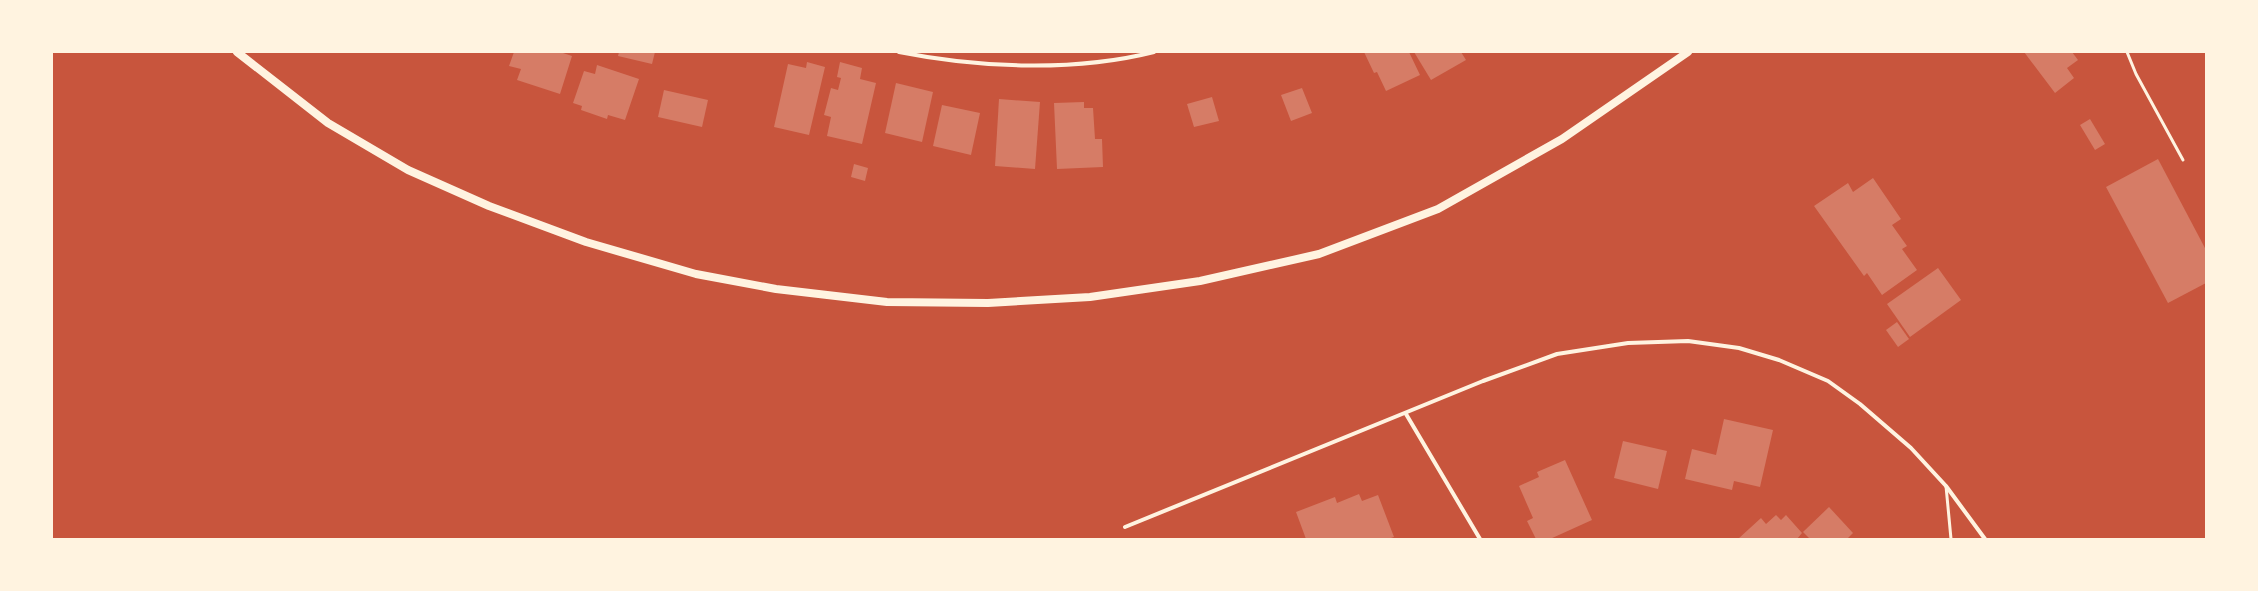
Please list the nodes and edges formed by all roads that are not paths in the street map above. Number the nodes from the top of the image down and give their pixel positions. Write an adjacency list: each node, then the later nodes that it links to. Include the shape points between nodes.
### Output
1 (237, 52): 4 (main road, via 328,123 408,170 489,206 586,242 696,274 776,289 887,302 988,304 1090,297 1184,283 1319,254 1438,209 1562,139)
2 (899, 52): 3 (street, via 936,60 1019,64 1082,64)
3 (1154, 52)
4 (1688, 52)
5 (2127, 52): 6 (lane, via 2136,74)
6 (2183, 160)
7 (1406, 414): 8 (street, via 1483,381 1556,354 1628,343 1688,341 1739,348 1779,360 1828,381 1912,448); 9 (street); 10 (street)
8 (1946, 486): 11 (lane); 12 (street)
9 (1125, 527)
10 (1480, 539)
11 (1951, 539)
12 (1985, 539)

